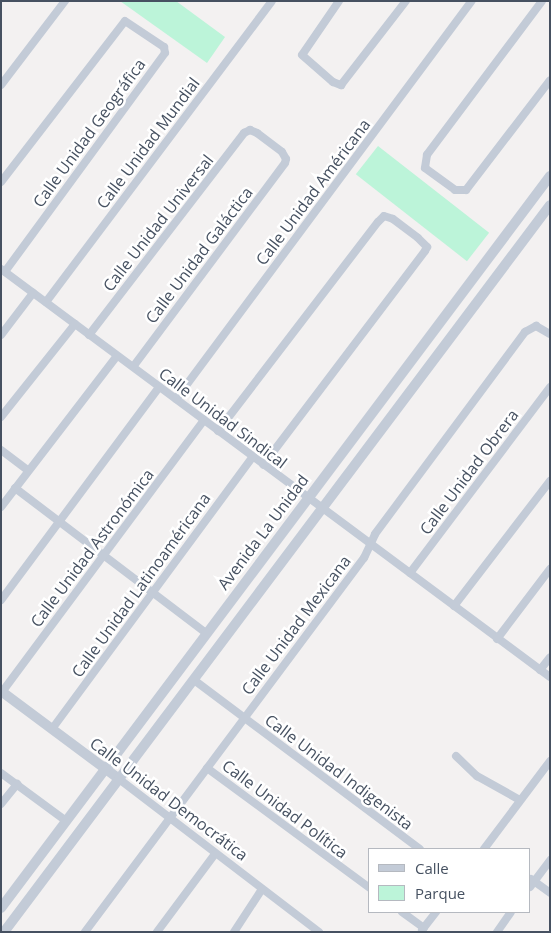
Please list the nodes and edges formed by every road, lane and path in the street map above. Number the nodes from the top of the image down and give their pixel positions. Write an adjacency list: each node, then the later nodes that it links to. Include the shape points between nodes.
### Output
1 (65, 1): 8 (street)
2 (272, 1): 15 (street, Calle Unidad Mundial)
3 (339, 1): 4 (street, via 305,48 304,58 341,85)
4 (406, 1)
5 (472, 1): 24 (street, Calle Unidad Américana)
6 (542, 1): 7 (street, via 424,160 425,168 455,190 463,192)
7 (550, 80)
8 (1, 85)
9 (286, 159): 19 (street, Calle Unidad Universal, via 282,152 250,130); 21 (street, Calle Unidad Galáctica)
10 (550, 176): 34 (street, Avenida La Unidad)
11 (1, 182): 13 (street, Calle Unidad Geográfica, via 126,20 164,47 165,53)
12 (550, 205): 35 (street, Avenida La Unidad)
13 (3, 270): 14 (street, Calle Unidad Sindical)
14 (33, 292): 15 (street, Calle Unidad Sindical); 18 (street)
15 (46, 302): 16 (street, Calle Unidad Sindical)
16 (75, 324): 19 (street, Calle Unidad Sindical); 25 (street)
17 (550, 334): 38 (street, Calle Unidad Mexicana, via 536,326 526,332)
18 (1, 335)
19 (89, 335): 20 (street, Calle Unidad Sindical)
20 (117, 356): 21 (street, Calle Unidad Sindical); 31 (street)
21 (133, 367): 22 (street, Calle Unidad Sindical)
22 (159, 387): 24 (street, Calle Unidad Sindical); 37 (street)
23 (550, 387): 41 (street, Calle Unidad Obrera)
24 (176, 399): 26 (street, Calle Unidad Sindical)
25 (1, 417)
26 (204, 420): 27 (street, Calle Unidad Sindical); 39 (street, Calle Unidad Astronómica)
27 (218, 430): 29 (street, Calle Unidad Sindical); 30 (street, via 381,218 393,219 427,247)
28 (1, 450): 31 (street)
29 (253, 456): 30 (street, Calle Unidad Sindical); 42 (street, Calle Unidad Latinoaméricana)
30 (263, 464): 34 (street, Calle Unidad Sindical)
31 (28, 470): 33 (street)
32 (550, 481): 44 (street)
33 (14, 488): 36 (street); 37 (street)
34 (308, 497): 35 (street, Calle Unidad Sindical); 45 (street, Avenida La Unidad)
35 (321, 506): 38 (street, Calle Unidad Sindical); 50 (street, Avenida La Unidad)
36 (1, 507)
37 (58, 523): 39 (street); 43 (street)
38 (370, 545): 41 (street, Calle Unidad Sindical); 52 (street, Calle Unidad Mexicana)
39 (103, 557): 42 (street); 51 (street, Calle Unidad Astronómica)
40 (550, 569): 46 (street)
41 (410, 573): 44 (street, Calle Unidad Sindical)
42 (152, 594): 45 (street); 53 (street, Calle Unidad Latinoaméricana)
43 (1, 600)
44 (454, 606): 46 (street, Calle Unidad Sindical)
45 (206, 633): 57 (street, Avenida La Unidad)
46 (497, 639): 48 (street, Calle Unidad Sindical)
47 (550, 657): 48 (street)
48 (540, 670): 49 (street, Calle Unidad Sindical)
49 (550, 677)
50 (194, 680): 52 (street, Calle Unidad Indigenista); 59 (street, Avenida La Unidad)
51 (2, 691): 53 (street, Calle Unidad Democrática)
52 (244, 718): 56 (street, Calle Unidad Mexicana); 65 (street, Calle Unidad Indigenista)
53 (52, 729): 57 (street, Calle Unidad Democrática)
54 (456, 756): 61 (street, via 477,776)
55 (550, 761): 61 (street)
56 (207, 768): 63 (street, Calle Unidad Mexicana); 70 (street, Calle Unidad Política)
57 (106, 769): 59 (street, Calle Unidad Democrática); 64 (street, Avenida La Unidad)
58 (1, 773): 60 (street)
59 (119, 779): 63 (street, Calle Unidad Democrática); 78 (street, Avenida La Unidad)
60 (17, 784): 62 (street); 64 (street)
61 (520, 800): 66 (street)
62 (1, 804)
63 (169, 819): 67 (street, Calle Unidad Democrática); 79 (street, Calle Unidad Mexicana)
64 (66, 821): 73 (street, Avenida La Unidad)
65 (419, 848)
66 (487, 848)
67 (215, 854): 71 (street, Calle Unidad Democrática); 80 (street)
68 (550, 860): 69 (street)
69 (531, 882): 72 (street)
70 (368, 887)
71 (262, 889): 81 (street); 82 (street, Calle Unidad Democrática)
72 (550, 893)
73 (1, 908)
74 (403, 913): 77 (street)
75 (435, 913): 77 (street)
76 (510, 913): 83 (street)
77 (423, 930)
78 (4, 932)
79 (84, 932)
80 (157, 932)
81 (234, 932)
82 (319, 932)
83 (497, 932)

